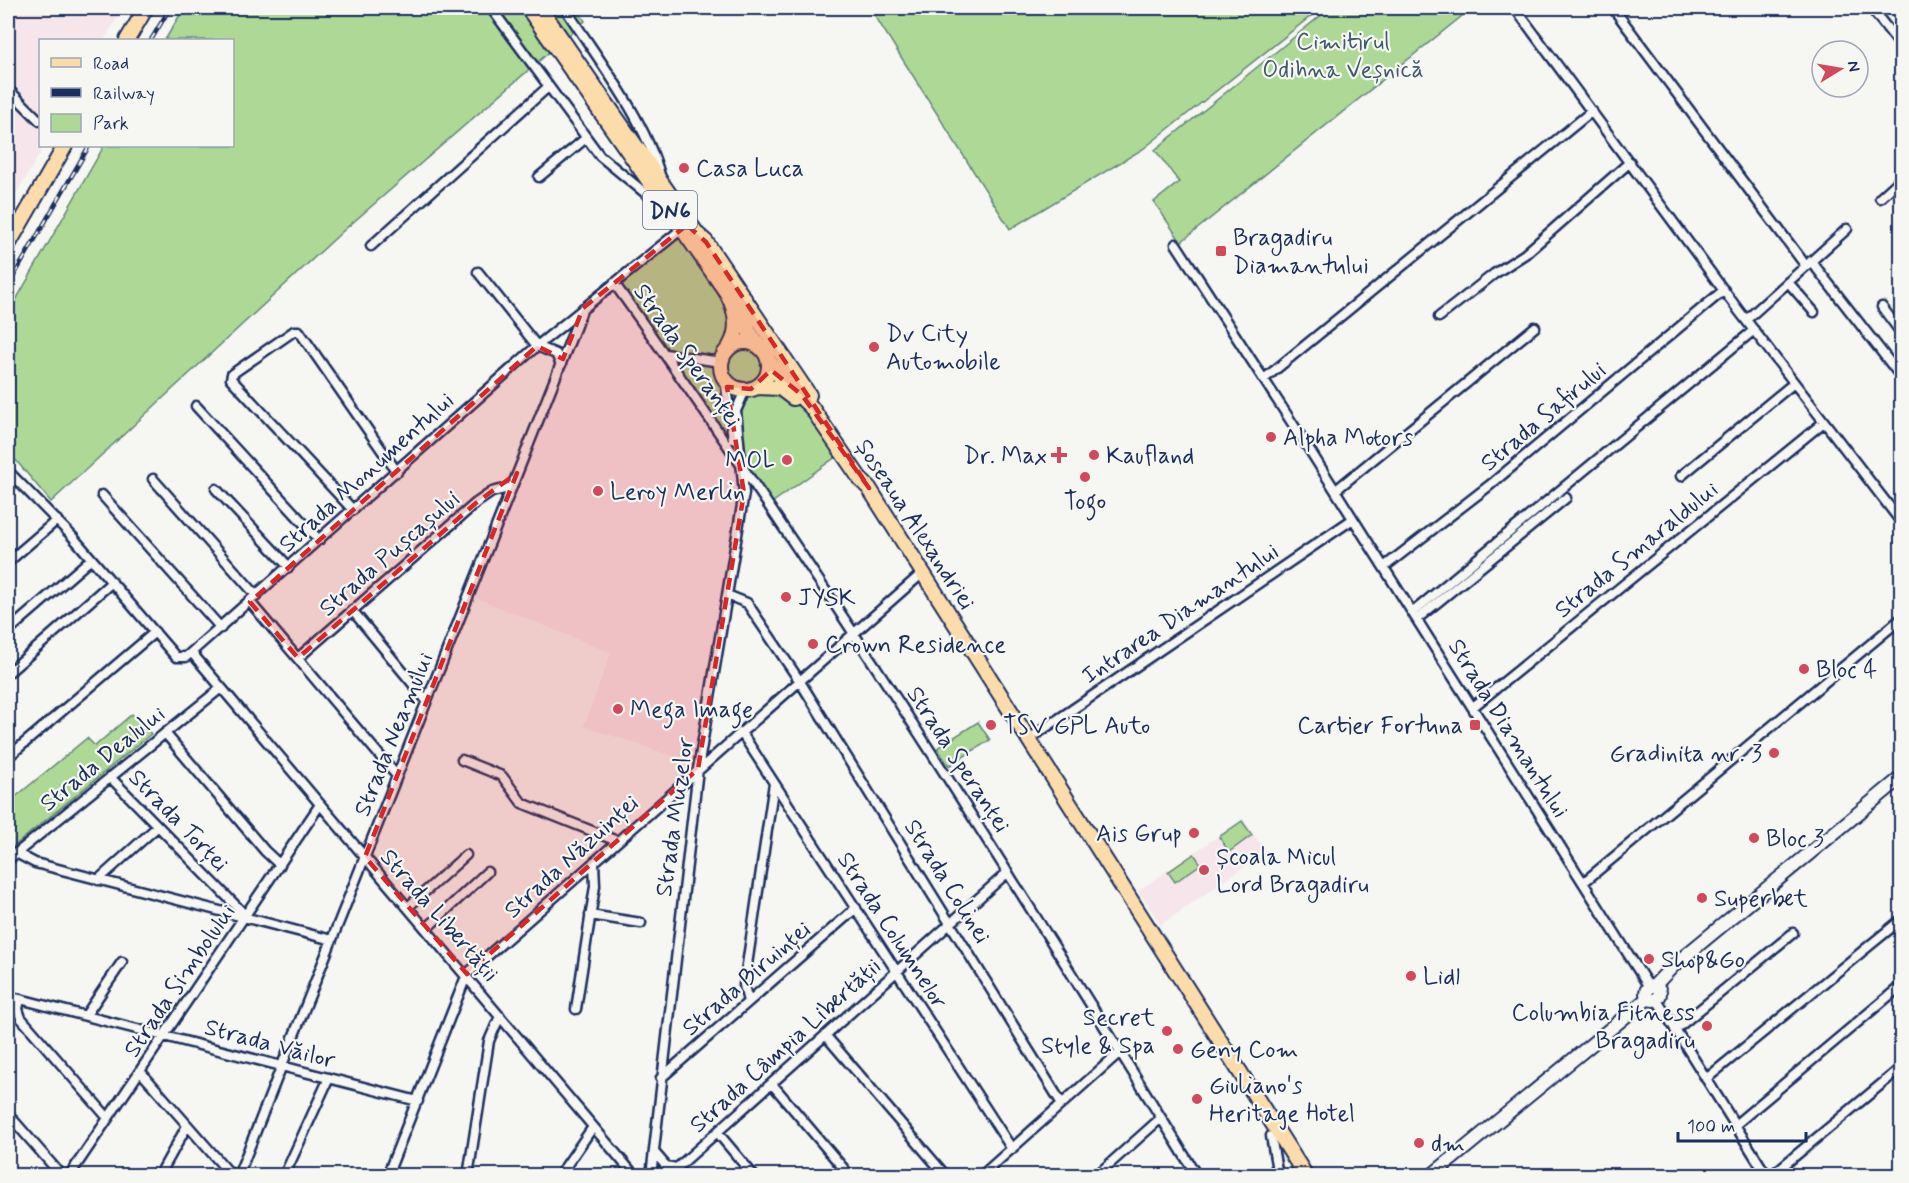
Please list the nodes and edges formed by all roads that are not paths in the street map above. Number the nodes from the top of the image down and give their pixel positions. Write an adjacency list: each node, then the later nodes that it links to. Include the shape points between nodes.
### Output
1 (491, 8): 11 (street)
2 (528, 8): 22 (main road, DN6)
3 (540, 8): 20 (main road, DN6)
4 (565, 8): 20 (street, via 632,114 657,161)
5 (1515, 8): 13 (street)
6 (1613, 8): 28 (street)
7 (1871, 8): 10 (street)
8 (141, 10): 9 (main road)
9 (127, 39)
10 (1902, 47)
11 (548, 87): 15 (street); 27 (street)
12 (8, 89): 14 (street)
13 (1592, 111): 17 (street); 49 (street)
14 (39, 120)
15 (586, 138): 18 (street); 22 (street, via 606,161)
16 (64, 147): 26 (main road)
17 (1630, 162): 32 (street); 36 (street, via 1525,254)
18 (539, 177)
19 (1902, 178): 21 (street)
20 (662, 181): 24 (main road, DN6)
21 (1880, 198)
22 (680, 225): 31 (street, Strada Monumentului); 42 (main road, DN6, via 730,300 736,325)
23 (1847, 229): 28 (street)
24 (697, 234): 43 (main road, DN6); 61 (main road, DN6)
25 (1176, 244): 49 (street, Strada Diamantului)
26 (8, 245)
27 (371, 246)
28 (1808, 264): 30 (street); 48 (street)
29 (478, 272): 41 (street)
30 (1788, 282): 35 (street); 37 (street)
31 (614, 284): 34 (street, Strada Monumentului); 44 (street, Strada Speranței)
32 (1724, 290): 37 (street); 74 (street, Strada Safirului, via 1490,485)
33 (1882, 307): 40 (street)
34 (584, 308): 41 (street, Strada Monumentului); 47 (street, Strada Neamului)
35 (1814, 312)
36 (1439, 317)
37 (1746, 320): 39 (street)
38 (1535, 327): 63 (street)
39 (1754, 330): 51 (street); 81 (street)
40 (1902, 334)
41 (537, 346): 47 (street, via 556,354); 56 (street, Strada Monumentului)
42 (730, 346): 43 (main road, via 744,341); 46 (main road, DN6)
43 (759, 346): 45 (main road, DN6)
44 (665, 354): 46 (street); 55 (street, Strada Speranței)
45 (769, 361): 52 (main road, via 767,376); 61 (main road, Șoseaua Alexandriei / DN6, via 811,407)
46 (721, 362): 50 (main road)
47 (561, 365): 60 (street, Strada Neamului)
48 (1902, 378)
49 (1264, 379): 63 (street, Strada Diamantului)
50 (725, 380): 52 (main road, via 730,385); 55 (street, via 734,443)
51 (1794, 383): 54 (street); 58 (street)
52 (751, 388): 55 (street, via 736,411); 75 (main road, Șoseaua Alexandriei, via 780,388 804,409)
53 (196, 406): 70 (street)
54 (1824, 422): 69 (street); 93 (street, Strada Smaraldului)
55 (742, 465): 78 (street, Strada Muzelor, via 744,493); 86 (street, Strada Speranței)
56 (397, 472): 66 (street, Strada Monumentului); 66 (street, via 299,331 232,374 231,379)
57 (8, 473): 68 (street)
58 (1681, 476)
59 (153, 479): 77 (street)
60 (512, 487): 80 (street, Strada Pușcașului, via 492,492 476,503); 92 (street, Strada Neamului)
61 (869, 488): 96 (main road, Șoseaua Alexandriei / DN6)
62 (216, 489): 73 (street)
63 (1336, 490): 67 (street, Strada Diamantului)
64 (102, 495): 83 (street)
65 (1566, 498): 81 (street)
66 (353, 510): 70 (street, Strada Monumentului)
67 (1353, 519): 74 (street, Strada Diamantului); 96 (street, Intrarea Diamantului)
68 (57, 520): 71 (street); 72 (street)
69 (1902, 523)
70 (319, 540): 73 (street, Strada Monumentului)
71 (92, 559): 76 (street); 84 (street)
72 (8, 562)
73 (289, 567): 77 (street, Strada Monumentului)
74 (1384, 567): 81 (street, Strada Diamantului)
75 (918, 578): 86 (street, Strada Năzuinței); 160 (main road, Șoseaua Alexandriei)
76 (112, 582): 85 (street); 89 (street)
77 (257, 596): 79 (street, Strada Monumentului)
78 (727, 596): 90 (street, Strada Colinei, via 747,603); 99 (street, Strada Muzelor)
79 (250, 602): 83 (street, Strada Monumentului); 88 (street)
80 (352, 610): 88 (street, Strada Pușcașului); 92 (street)
81 (1415, 616): 93 (street, Strada Diamantului)
82 (1902, 618): 117 (street)
83 (221, 627): 87 (street, Strada Monumentului)
84 (8, 631)
85 (155, 632): 87 (street, Strada Monumentului, via 180,658); 97 (street)
86 (855, 633): 90 (street, Strada Năzuinței); 115 (street, Strada Speranței)
87 (192, 653): 91 (street, Strada Libertății)
88 (298, 658): 100 (street)
89 (8, 673)
90 (799, 680): 94 (street, Strada Năzuinței); 125 (street, Strada Colinei)
91 (221, 688): 95 (street, Strada Dealului); 105 (street, Strada Libertății)
92 (427, 700): 100 (street, Strada Neamului)
93 (1473, 707): 117 (street, Strada Diamantului)
94 (741, 732): 99 (street, Strada Năzuinței); 103 (street, Strada Columnelor)
95 (165, 733): 101 (street, Strada Dealului); 113 (street)
96 (1029, 739): 184 (main road, Șoseaua Alexandriei / DN6)
97 (8, 757)
98 (462, 760): 107 (street, via 502,776 522,803)
99 (699, 769): 107 (street, Strada Năzuinței); 148 (street, Strada Muzelor)
100 (397, 776): 110 (street, Strada Neamului)
101 (110, 777): 106 (street, Strada Torței); 108 (street, Strada Dealului)
102 (1902, 777): 118 (street)
103 (774, 783): 120 (street, Strada Columnelor); 136 (street, via 744,985)
104 (1902, 783): 118 (street)
105 (319, 806): 110 (street, Strada Libertății); 113 (street, Strada Simbolului)
106 (157, 827): 116 (street); 122 (street, Strada Torței)
107 (617, 841): 112 (street, Strada Năzuinței)
108 (16, 853): 111 (street, Strada Dealului); 116 (street, via 36,863)
109 (466, 855): 119 (street)
110 (365, 857): 119 (street, Strada Libertății); 128 (street, Strada Neamului)
111 (8, 860)
112 (594, 862): 121 (street); 131 (street, Strada Năzuinței)
113 (280, 865): 122 (street, Strada Simbolului)
114 (487, 872): 126 (street)
115 (1008, 872): 125 (street, Strada Câmpia Libertății); 143 (street, Strada Speranței)
116 (98, 880): 122 (street)
117 (1584, 882): 133 (street, Strada Diamantului)
118 (1753, 902): 133 (street, via 1674,965)
119 (408, 907): 126 (street, Strada Libertății)
120 (856, 908): 130 (street, Strada Columnelor); 136 (street, Strada Biruinței)
121 (590, 915): 124 (street); 137 (street)
122 (246, 916): 128 (street); 141 (street, Strada Simbolului)
123 (1902, 919): 149 (street)
124 (641, 923)
125 (951, 923): 130 (street, Strada Câmpia Libertății); 152 (street, Strada Colinei)
126 (427, 928): 131 (street, Strada Libertății)
127 (1793, 933): 140 (street)
128 (332, 940): 144 (street, Strada Neamului)
129 (122, 962): 138 (street)
130 (897, 971): 142 (street, Strada Câmpia Libertății); 161 (street, Strada Columnelor)
131 (467, 974): 139 (street, Strada Libertății); 151 (street)
132 (1902, 985): 156 (street)
133 (1654, 992): 140 (street, Strada Diamantului); 185 (street)
134 (8, 996): 135 (street, Strada Văilor)
135 (20, 999): 138 (street, Strada Văilor); 154 (street, via 21,1018)
136 (748, 1002): 148 (street, Strada Biruinței)
137 (576, 1009)
138 (86, 1015): 141 (street, Strada Văilor)
139 (500, 1016): 158 (street, Strada Libertății); 171 (street, via 489,1041)
140 (1675, 1030): 149 (street, Strada Diamantului)
141 (164, 1035): 144 (street, Strada Văilor); 146 (street, Strada Simbolului)
142 (826, 1036): 150 (street, Strada Câmpia Libertății); 178 (street)
143 (1120, 1052): 152 (street); 155 (street, Strada Speranței)
144 (281, 1066): 147 (street, Strada Văilor); 168 (street, Strada Neamului)
145 (1902, 1067): 186 (street, Strada Diamantului)
146 (140, 1071): 154 (street, Strada Simbolului); 157 (street)
147 (329, 1078): 151 (street, Strada Văilor); 169 (street)
148 (661, 1078): 162 (street, Strada Muzelor)
149 (1706, 1079): 156 (street, Strada Diamantului)
150 (772, 1084): 159 (street, Strada Câmpia Libertății); 177 (street)
151 (418, 1101): 170 (street)
152 (1062, 1104): 161 (street)
153 (8, 1114): 164 (street)
154 (108, 1118): 165 (street, Strada Simbolului)
155 (1161, 1118): 180 (street); 181 (street, Strada Speranței)
156 (1735, 1125): 186 (street, Strada Diamantului)
157 (187, 1126): 166 (street); 167 (street)
158 (593, 1127): 172 (street); 173 (street, Strada Libertății)
159 (717, 1132): 163 (street, Strada Câmpia Libertății); 176 (street)
160 (1271, 1136): 182 (street); 183 (main road, Șoseaua Alexandriei)
161 (1012, 1149): 179 (street)
162 (654, 1152): 163 (street, via 666,1166); 174 (street, Strada Muzelor)
163 (676, 1168): 175 (street, Strada Câmpia Libertății)
164 (62, 1176)
165 (69, 1176)
166 (159, 1176)
167 (232, 1176)
168 (238, 1176)
169 (284, 1176)
170 (387, 1176)
171 (468, 1176)
172 (559, 1176)
173 (635, 1176)
174 (651, 1176)
175 (668, 1176)
176 (754, 1176)
177 (850, 1176)
178 (946, 1176)
179 (981, 1176)
180 (1096, 1176)
181 (1197, 1176)
182 (1278, 1176)
183 (1296, 1176)
184 (1306, 1176)
185 (1431, 1176)
186 (1769, 1176)

